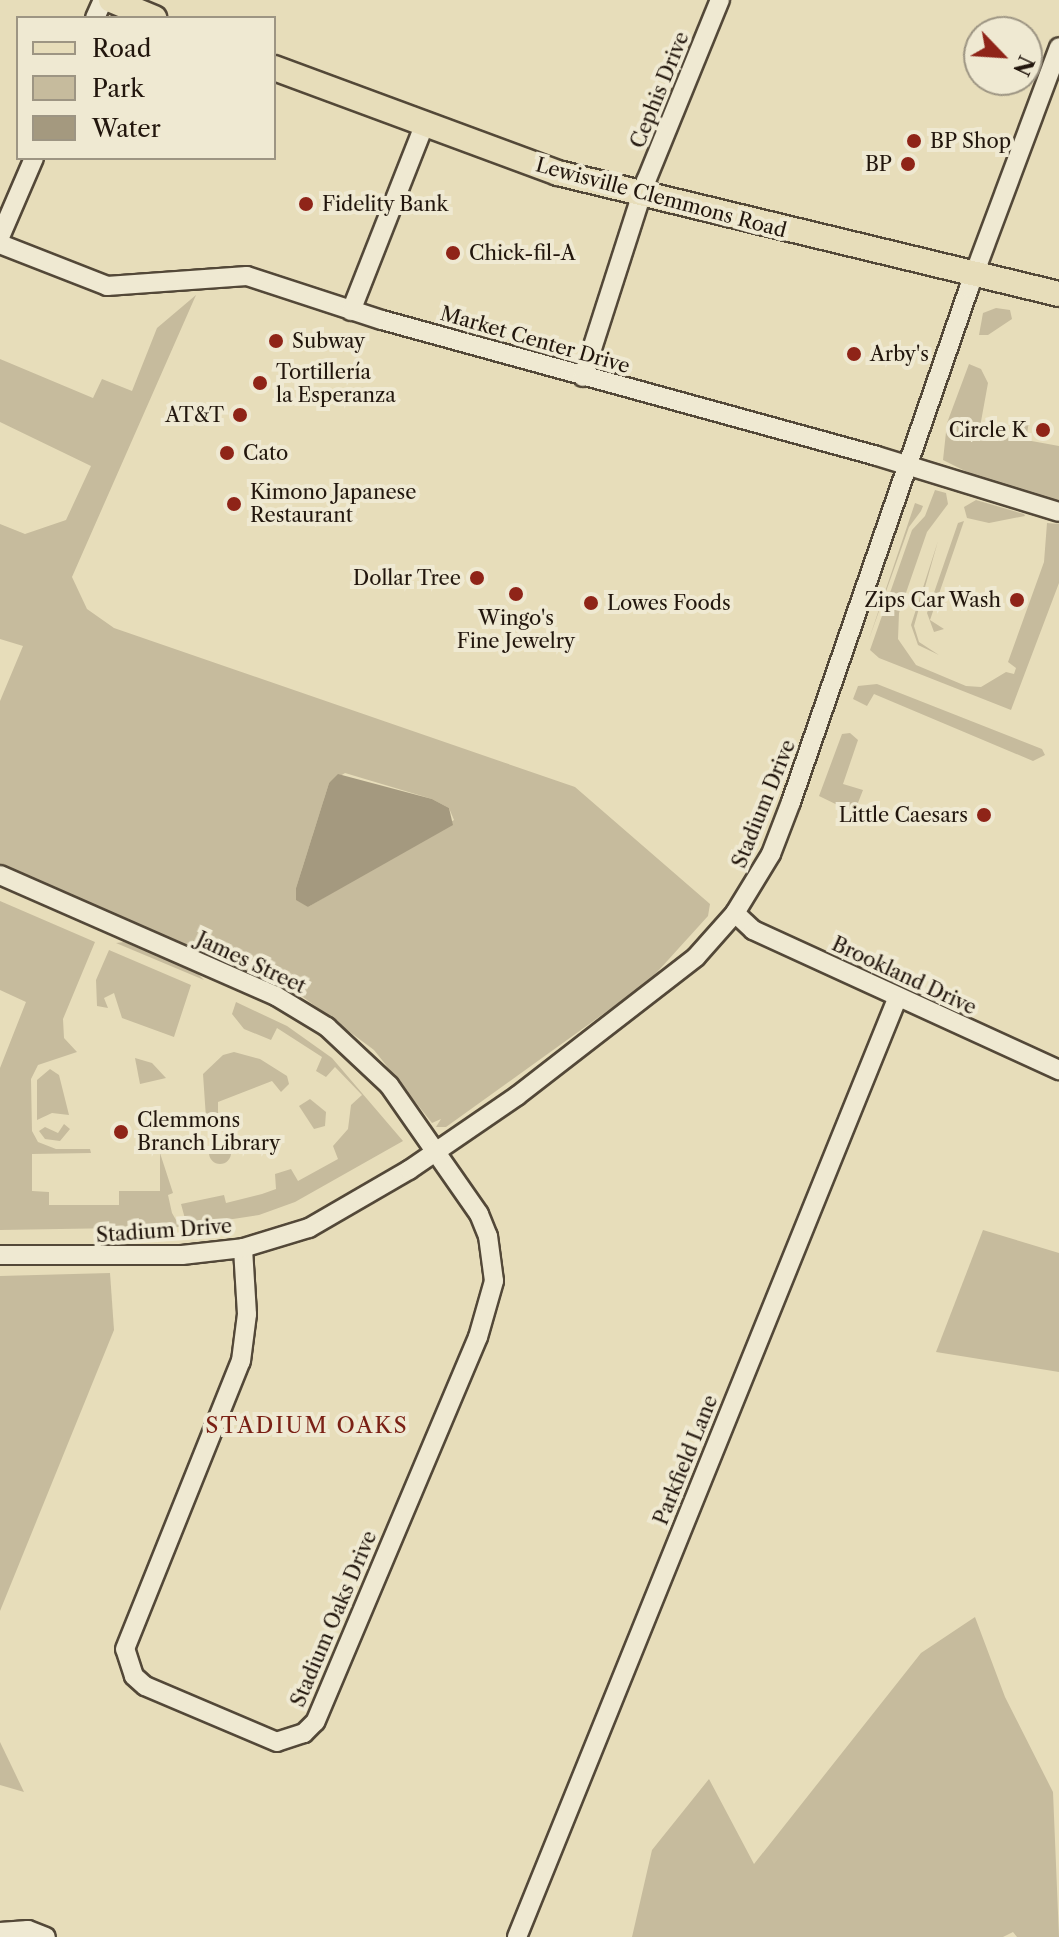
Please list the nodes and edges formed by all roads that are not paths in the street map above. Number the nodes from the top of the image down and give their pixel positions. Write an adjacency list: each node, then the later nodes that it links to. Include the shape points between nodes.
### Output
1 (111, 0): 3 (main road)
2 (720, 0): 8 (street, Cephis Drive)
3 (149, 16)
4 (1059, 47): 11 (street, Stadium Drive)
5 (276, 69): 6 (main road, Lewisville Clemmons Road)
6 (424, 126): 8 (main road, Lewisville Clemmons Road); 13 (street)
7 (33, 160): 9 (street)
8 (641, 197): 11 (main road, Lewisville Clemmons Road); 14 (street, Cephis Drive)
9 (0, 237)
10 (0, 244): 13 (street, Market Center Drive, via 107,286 230,274)
11 (973, 276): 12 (main road, Lewisville Clemmons Road); 15 (street, Stadium Drive)
12 (1059, 294)
13 (351, 311): 14 (street, Market Center Drive)
14 (583, 377): 15 (street, Market Center Drive)
15 (909, 466): 16 (street, Market Center Drive); 18 (street, Stadium Drive, via 780,830)
16 (1059, 512)
17 (0, 875): 21 (street, James Street, via 307,1014 381,1076)
18 (735, 913): 19 (street, Brookland Drive, via 753,930); 21 (street, Stadium Drive, via 666,983)
19 (897, 999): 20 (street, Brookland Drive); 26 (street, Parkfield Lane)
20 (1059, 1070)
21 (436, 1152): 22 (street, Stadium Drive, via 321,1222); 22 (street, Stadium Oaks Drive, via 488,1236 494,1281 490,1306 315,1722 304,1733 277,1742 145,1686 134,1676 125,1649 241,1361 247,1314)
22 (243, 1248): 23 (street, Stadium Drive, via 127,1257)
23 (0, 1255)
24 (0, 1932): 25 (street, via 28,1930)
25 (46, 1937)
26 (517, 1937)

